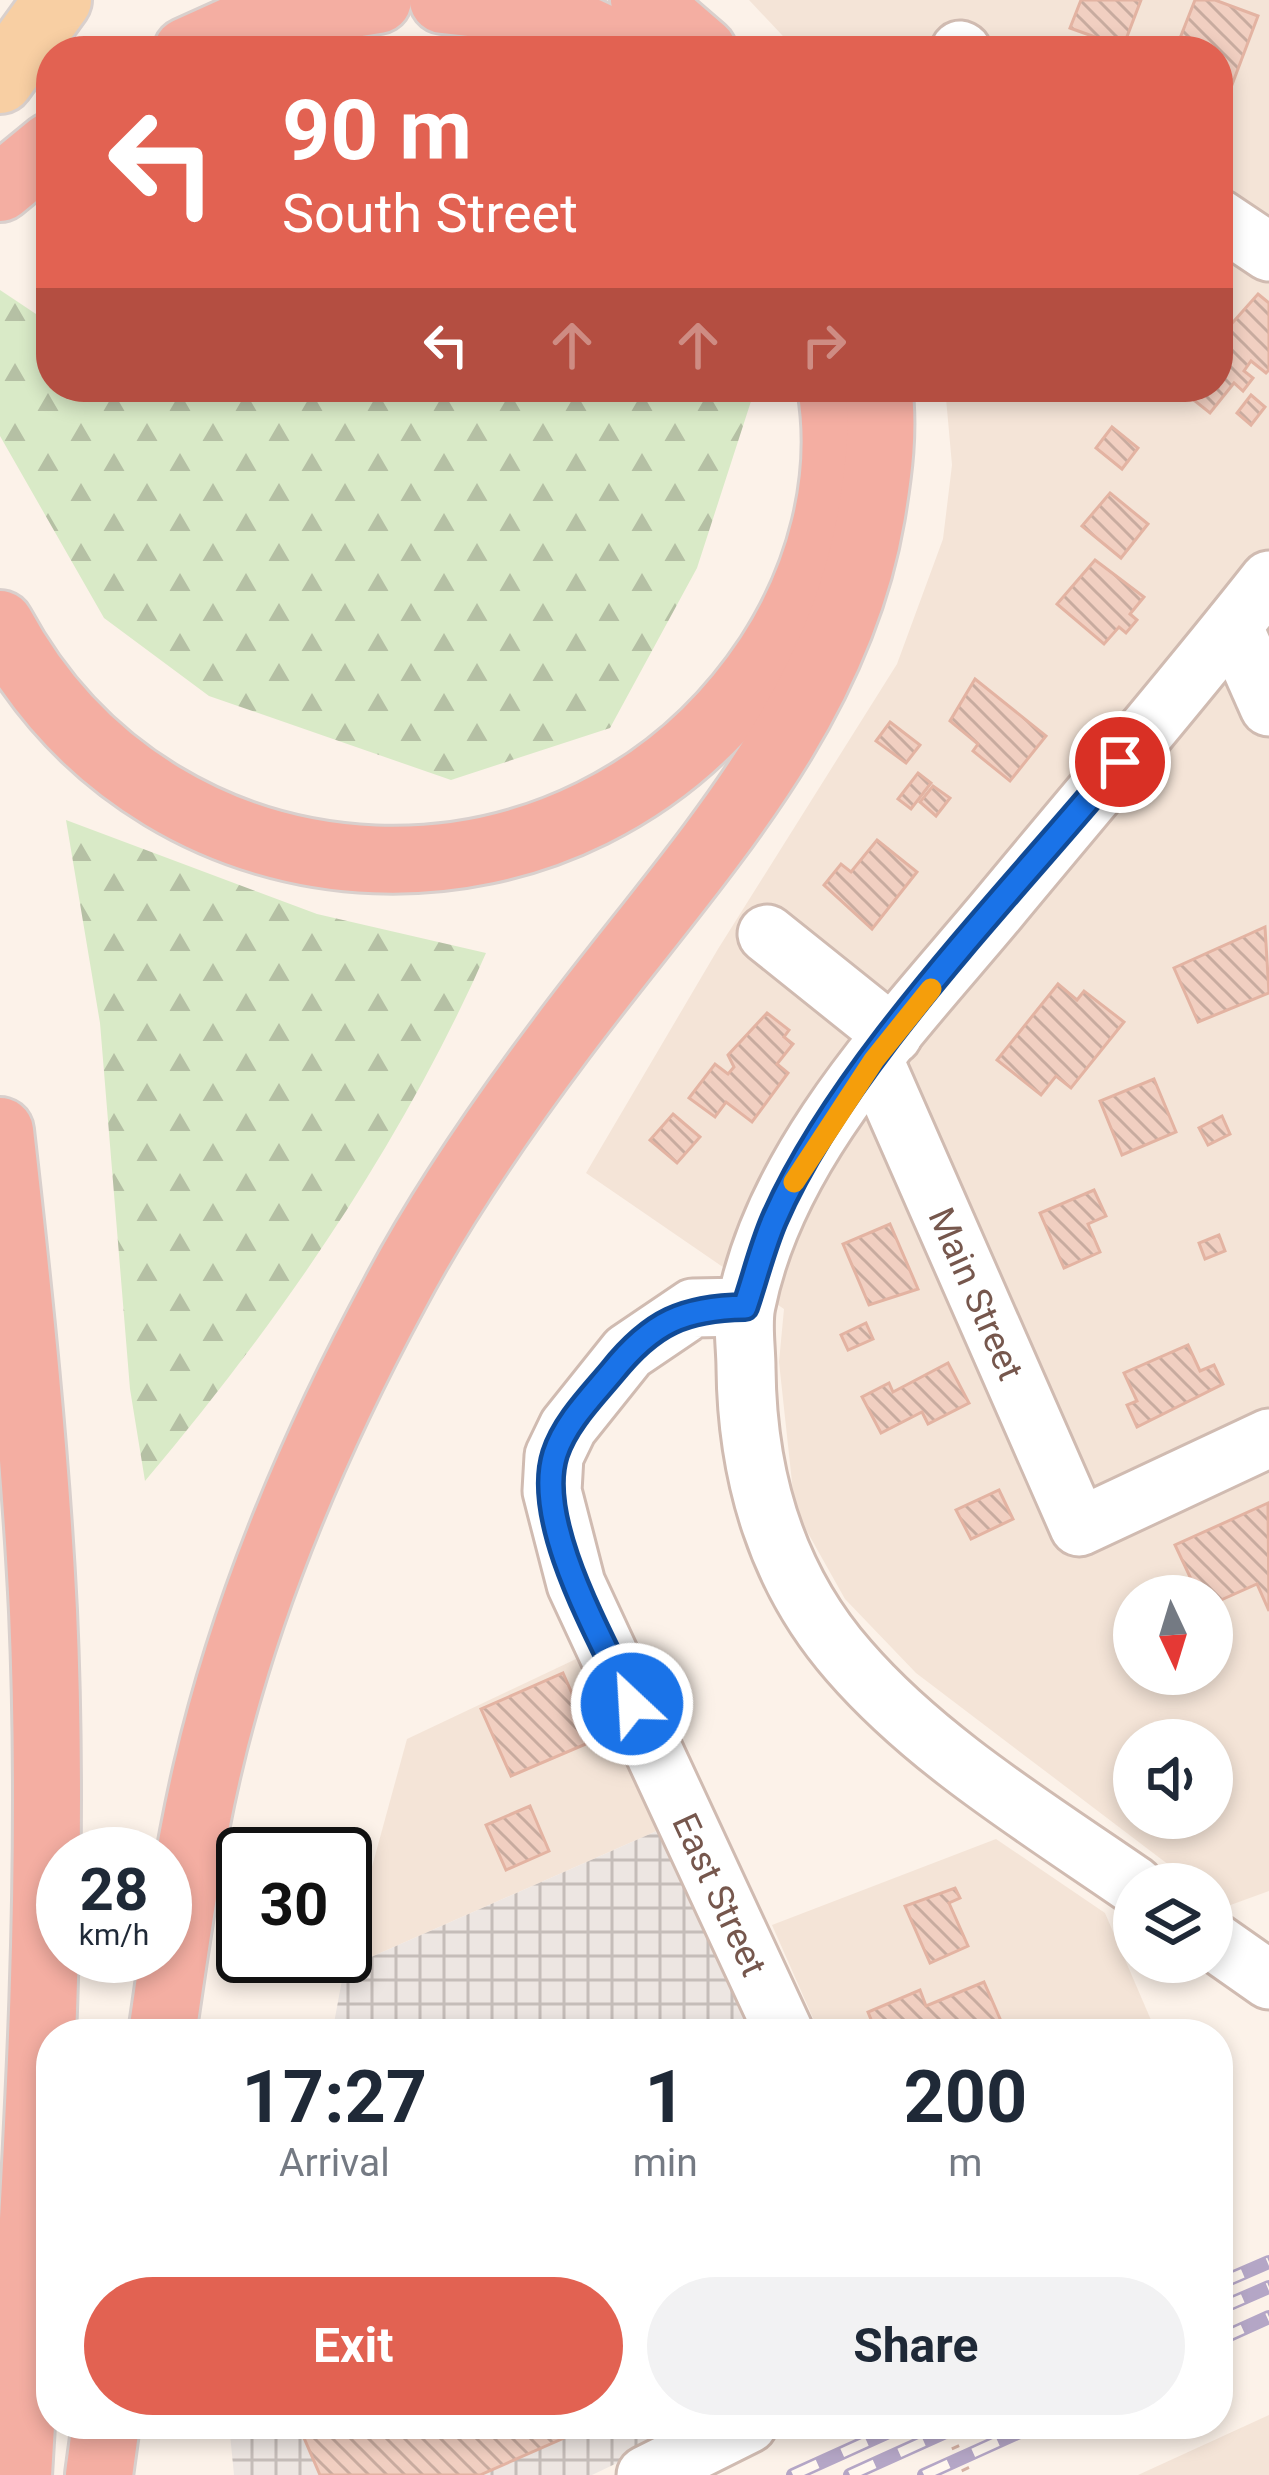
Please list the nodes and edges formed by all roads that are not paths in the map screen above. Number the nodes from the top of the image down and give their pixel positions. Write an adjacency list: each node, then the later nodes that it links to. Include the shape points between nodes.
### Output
1 (58, 0): 7 (main road)
2 (378, 0): 5 (highway, via 256,20)
3 (443, 0): 4 (highway)
4 (606, 22): 6 (highway)
5 (220, 36)
6 (653, 36)
7 (0, 80)
8 (36, 158): 9 (highway)
9 (0, 188)
10 (1233, 228): 11 (street)
11 (1269, 252)
12 (832, 402): 15 (highway, via 836,474 821,544 793,619 748,687 697,744 620,801 543,837 462,857 361,862 284,849 203,819 130,776 69,723)
13 (878, 402): 27 (highway, via 880,467 864,558 795,722 735,816 466,1174 340,1401 248,1634 208,1768)
14 (1269, 580): 16 (street)
15 (0, 623)
16 (1233, 626): 17 (street); 19 (street)
17 (1269, 707)
18 (767, 934): 19 (street, Main Street)
19 (884, 1047): 21 (street, via 773,1221); 22 (street, Main Street, via 1079,1526)
20 (0, 1130): 26 (highway, via 43,1613)
21 (745, 1307): 23 (street, via 755,1470 776,1547 807,1605 895,1710); 28 (street, East Street, via 693,1308 628,1352 568,1427 554,1456 552,1491 576,1584)
22 (1269, 1438)
23 (1113, 1870)
24 (1233, 1954): 25 (street)
25 (1269, 1979)
26 (40, 2019)
27 (165, 2019)
28 (769, 2019)
29 (36, 2103): 32 (highway)
30 (104, 2439): 33 (highway)
31 (717, 2439): 34 (street)
32 (18, 2475)
33 (99, 2475)
34 (646, 2475)

